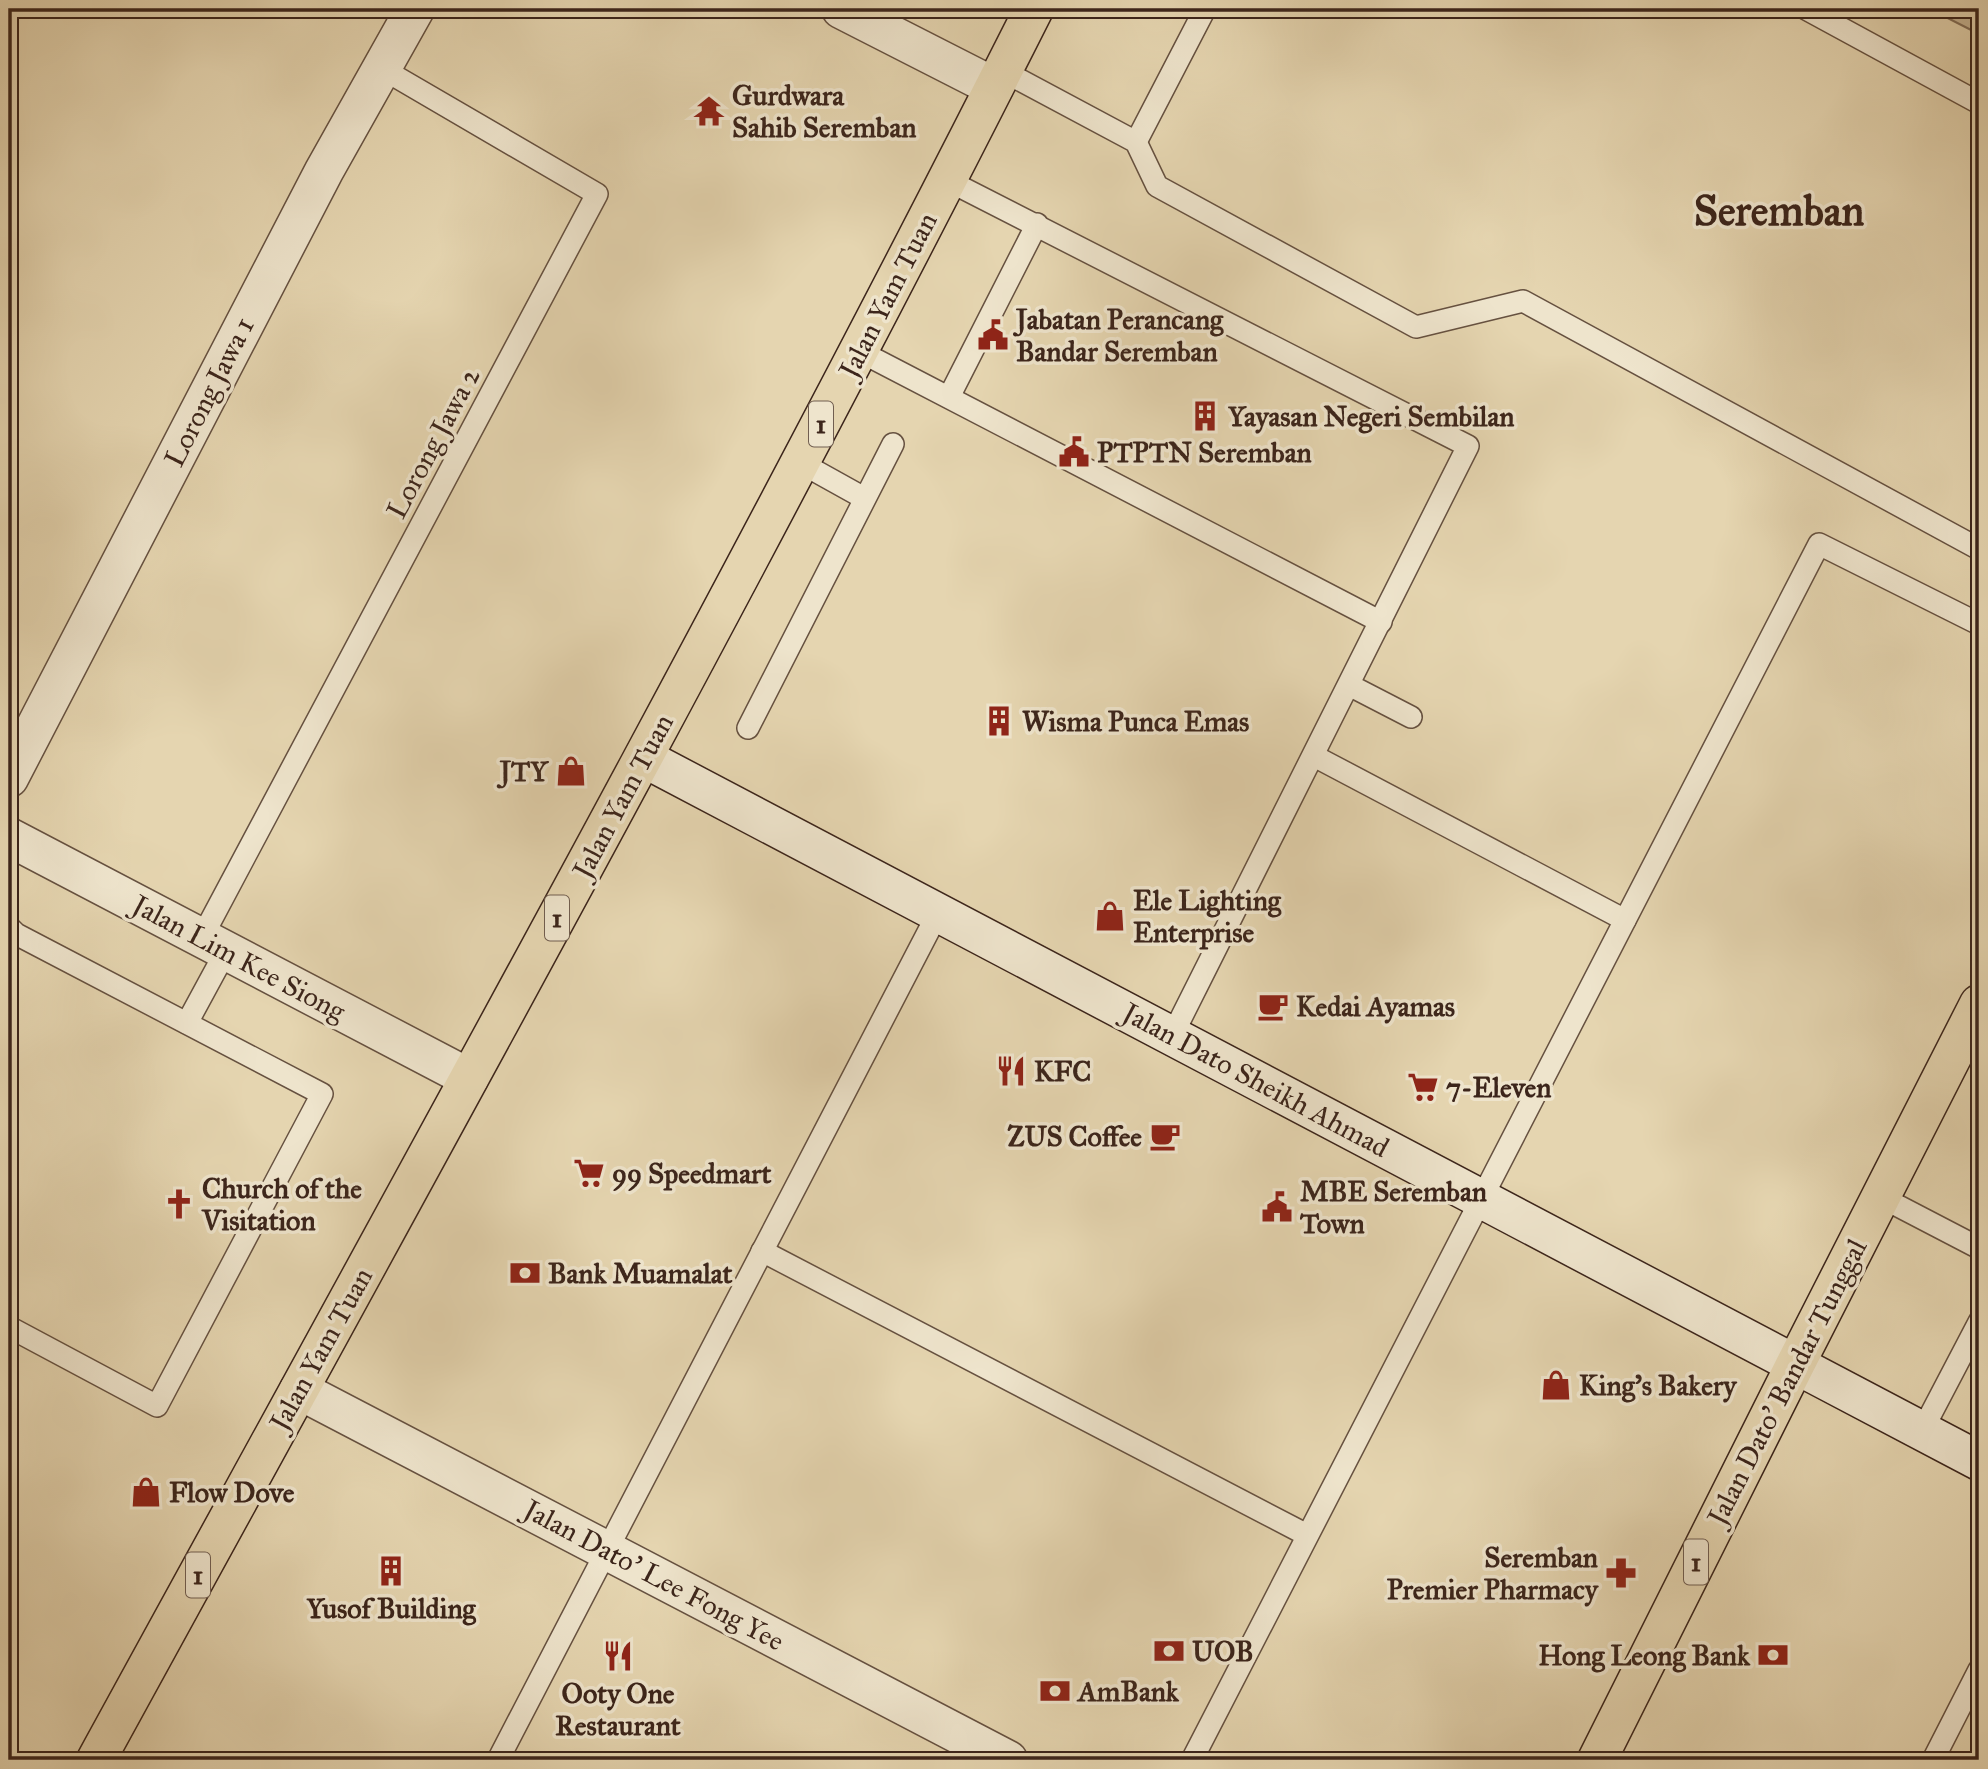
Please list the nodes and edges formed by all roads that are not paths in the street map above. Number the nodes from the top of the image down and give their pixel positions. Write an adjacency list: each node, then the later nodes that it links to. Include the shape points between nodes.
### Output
1 (415, 9): 6 (street, Lorong Jawa 1)
2 (841, 9): 7 (street)
3 (1034, 9): 7 (highway, Jalan Yam Tuan / 1)
4 (1205, 9): 9 (lane)
5 (1806, 9): 8 (lane)
6 (381, 68): 25 (street, Lorong Jawa 1); 30 (lane, Lorong Jawa 2, via 597,194)
7 (999, 79): 9 (lane); 10 (highway, Jalan Yam Tuan / 1)
8 (1979, 103)
9 (1136, 142): 17 (lane, via 1157,186 1416,327 1523,301)
10 (947, 180): 11 (lane); 12 (highway, Jalan Yam Tuan / 1)
11 (1037, 225): 13 (lane); 18 (lane, via 1468,446)
12 (859, 351): 13 (lane); 15 (highway, Jalan Yam Tuan / 1)
13 (949, 397): 18 (lane)
14 (893, 444): 16 (lane)
15 (801, 463): 16 (lane); 24 (highway, Jalan Yam Tuan / 1)
16 (864, 498): 22 (lane)
17 (1979, 549)
18 (1381, 622): 20 (lane)
19 (1979, 624): 28 (lane, via 1819,544)
20 (1349, 685): 21 (lane); 23 (lane)
21 (1411, 717)
22 (748, 728)
23 (1314, 757): 28 (lane); 33 (lane)
24 (644, 758): 27 (street, Jalan Dato Sheikh Ahmad); 35 (highway, Jalan Yam Tuan / 1)
25 (9, 778)
26 (9, 838): 30 (street, Jalan Lim Kee Siong)
27 (938, 913): 33 (street, Jalan Dato Sheikh Ahmad); 39 (lane)
28 (1625, 920): 37 (lane)
29 (9, 927): 32 (lane)
30 (214, 945): 32 (lane); 35 (street, Jalan Lim Kee Siong)
31 (1979, 1004): 34 (highway, Jalan Dato' Bandar Tunggal / 1)
32 (187, 1023): 41 (lane, via 322,1094 158,1406)
33 (1172, 1036): 37 (street, Jalan Dato Sheikh Ahmad)
34 (1969, 1051): 36 (highway, Jalan Dato' Bandar Tunggal / 1)
35 (469, 1079): 43 (highway, Jalan Yam Tuan / 1)
36 (1881, 1198): 38 (lane); 42 (highway, Jalan Dato' Bandar Tunggal / 1)
37 (1480, 1199): 42 (street, Jalan Dato Sheikh Ahmad); 46 (lane)
38 (1979, 1248)
39 (762, 1251): 46 (lane); 47 (lane)
40 (1979, 1322): 44 (lane)
41 (9, 1327)
42 (1795, 1365): 44 (street, Jalan Dato Sheikh Ahmad); 53 (highway, Jalan Dato' Bandar Tunggal / 1)
43 (299, 1390): 47 (street, Jalan Dato' Lee Fong Yee); 49 (highway, Jalan Yam Tuan / 1)
44 (1922, 1431): 45 (street, Jalan Dato Sheikh Ahmad)
45 (1979, 1461)
46 (1307, 1535): 52 (lane)
47 (607, 1550): 50 (lane); 51 (street, Jalan Dato' Lee Fong Yee)
48 (1979, 1670): 54 (lane)
49 (96, 1760)
50 (498, 1760)
51 (1008, 1760)
52 (1192, 1760)
53 (1597, 1760)
54 (1933, 1760)

